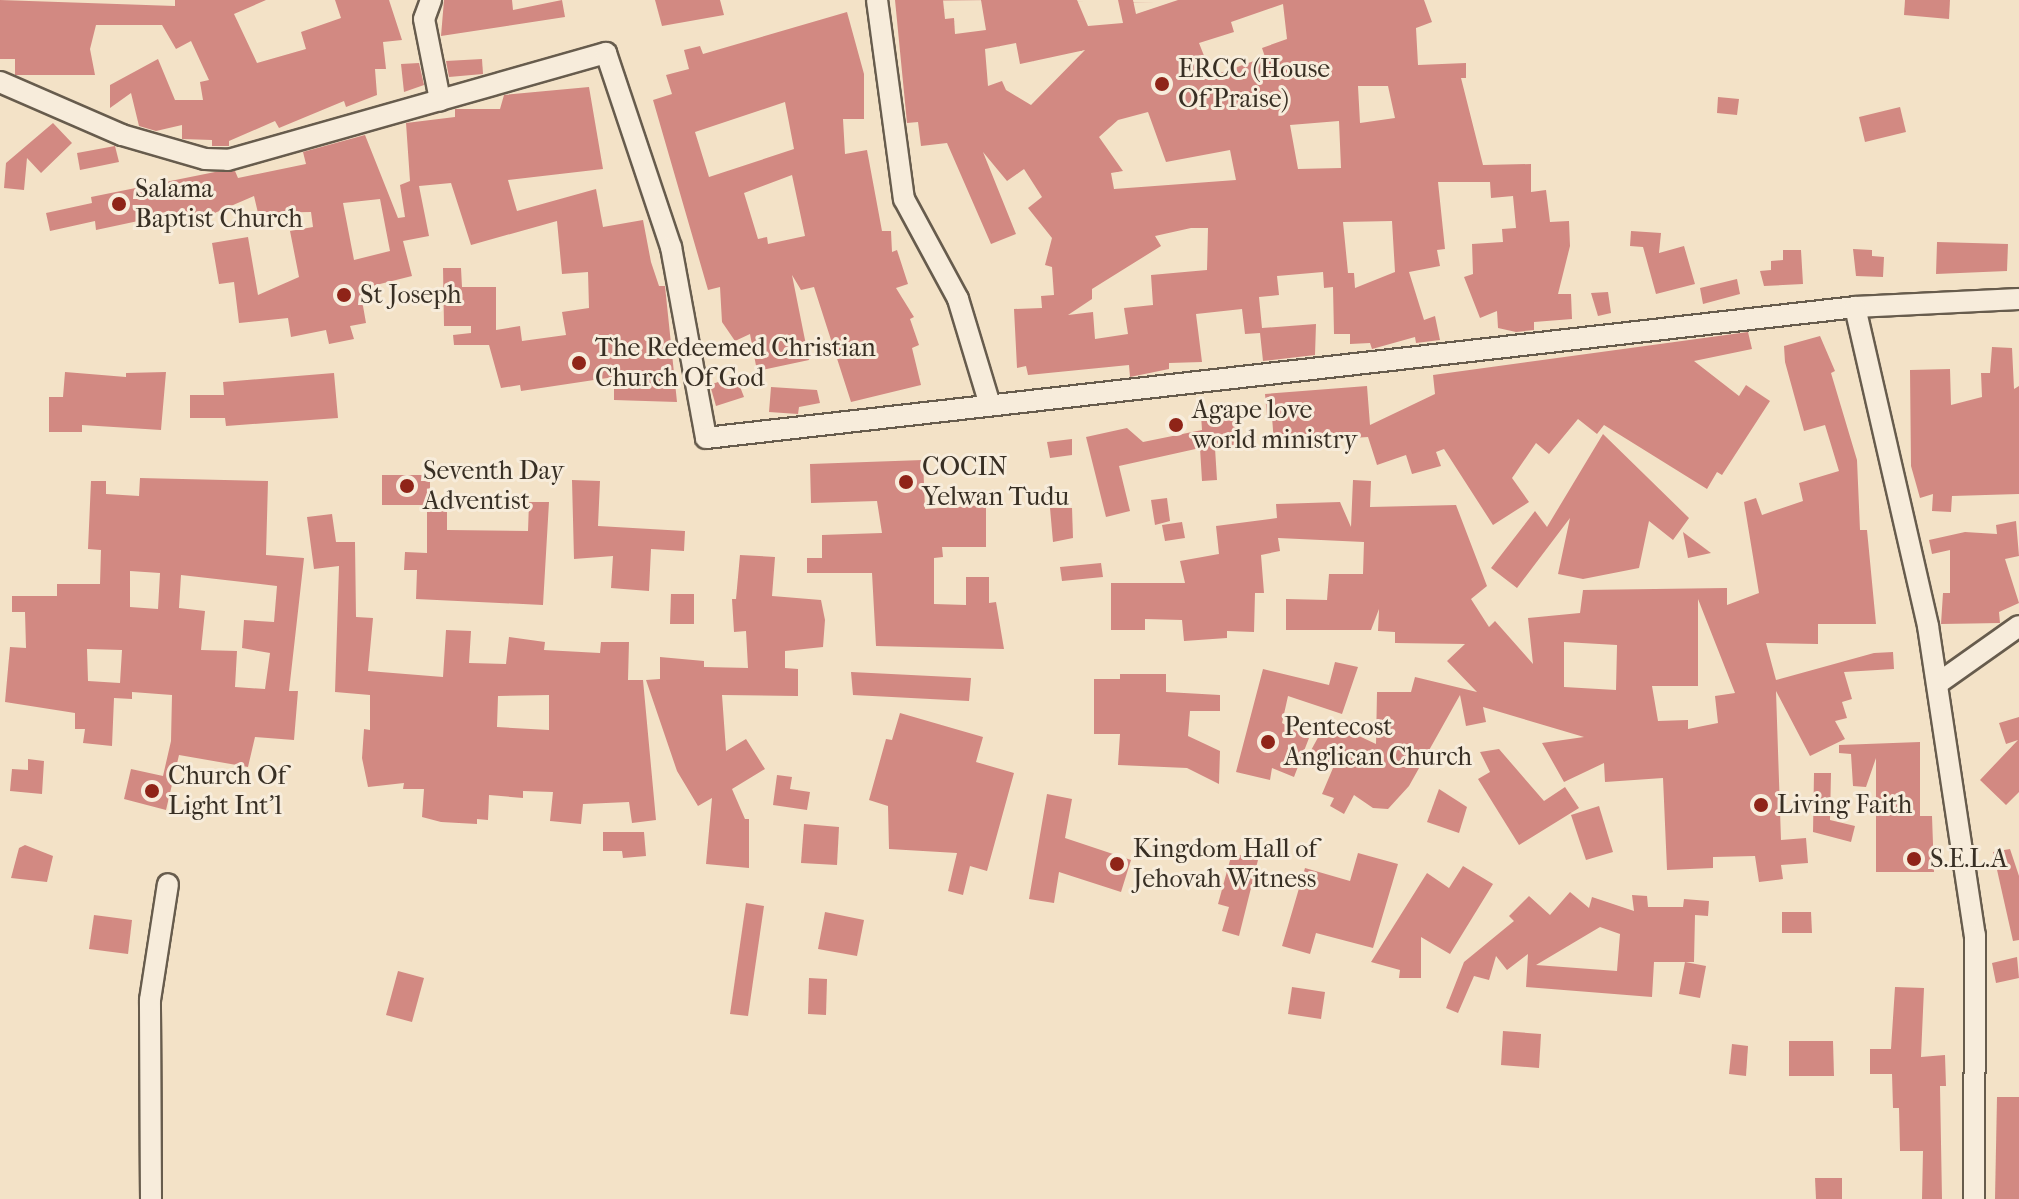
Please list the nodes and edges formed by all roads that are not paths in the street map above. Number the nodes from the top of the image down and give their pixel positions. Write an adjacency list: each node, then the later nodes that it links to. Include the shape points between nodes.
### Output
1 (431, 0): 4 (street, via 424,19)
2 (877, 0): 7 (street, via 904,199 958,299)
3 (0, 82): 4 (street, via 122,135 205,159 228,160)
4 (440, 100): 7 (street, via 606,53 671,247 706,438)
5 (2019, 299): 6 (street)
6 (1855, 307): 7 (street); 9 (street)
7 (990, 405)
8 (2019, 626): 9 (street)
9 (1937, 684): 12 (street, via 1978,968)
10 (168, 884): 11 (street, via 150,1000)
11 (151, 1199)
12 (1974, 1199)

